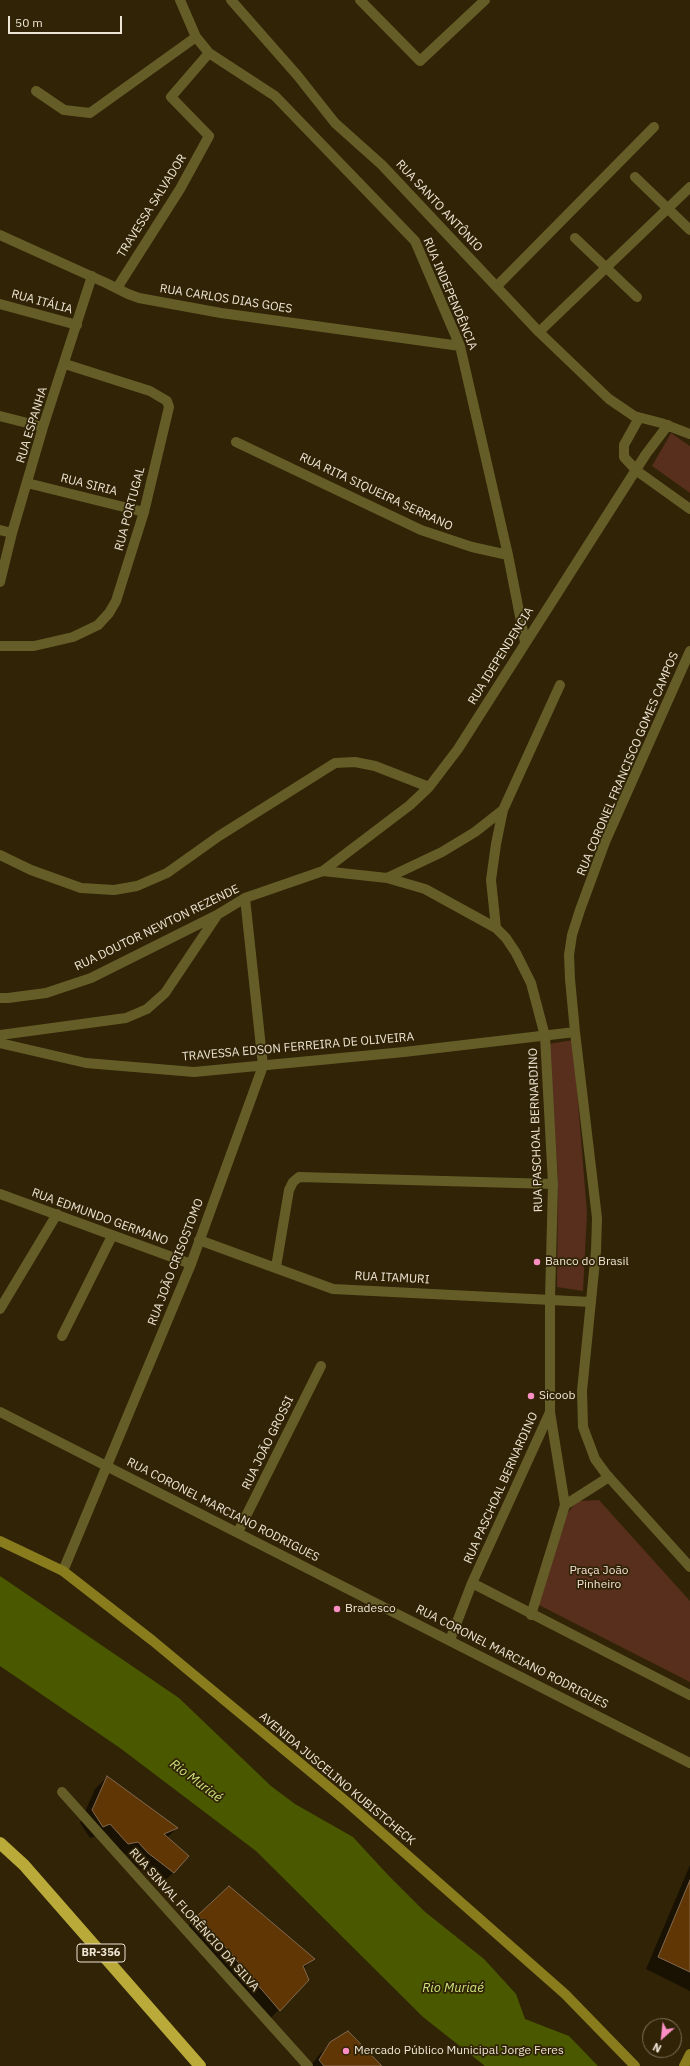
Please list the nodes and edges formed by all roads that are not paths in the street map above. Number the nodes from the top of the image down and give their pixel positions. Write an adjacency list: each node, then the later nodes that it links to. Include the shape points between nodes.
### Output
1 (180, 0): 5 (street, RUA INDEPENDÊNCIA)
2 (231, 0): 17 (street, RUA SANTO ANTÔNIO, via 335,123 382,165)
3 (360, 0): 4 (street, via 420,61)
4 (484, 0)
5 (196, 37): 6 (street, RUA INDEPENDÊNCIA); 7 (street, via 90,113 64,110)
6 (209, 53): 18 (street, TRAVESSA SALVADOR, via 171,97 209,136 180,189); 23 (street, RUA INDEPENDÊNCIA, via 275,96 415,241)
7 (36, 91)
8 (654, 127): 17 (street)
9 (635, 177): 11 (street)
10 (690, 187): 11 (street)
11 (666, 209): 12 (street); 15 (street)
12 (690, 230)
13 (0, 236): 16 (street, RUA CARLOS DIAS GOES)
14 (575, 238): 15 (street)
15 (607, 269): 19 (street); 22 (street)
16 (92, 276): 18 (street, RUA CARLOS DIAS GOES); 21 (street, RUA ESPANHA)
17 (497, 286): 22 (street, RUA SANTO ANTÔNIO)
18 (117, 288): 23 (street, RUA CARLOS DIAS GOES, via 139,298 221,313)
19 (637, 296)
20 (0, 304): 21 (street, RUA ITÁLIA)
21 (77, 325): 24 (street, RUA ESPANHA)
22 (540, 332): 26 (street, RUA SANTO ANTÔNIO, via 609,399)
23 (460, 346): 37 (street, RUA INDEPENDÊNCIA)
24 (65, 364): 28 (street, RUA ESPANHA); 34 (street, RUA PORTUGAL, via 150,391 167,401 169,407)
25 (0, 416): 28 (street)
26 (639, 418): 27 (street, RUA SANTO ANTÔNIO); 31 (street, via 624,445 623,452 624,457)
27 (668, 425): 29 (street, RUA SANTO ANTÔNIO); 31 (street, RUA IDEPENDENCIA)
28 (43, 427): 32 (street, RUA ESPANHA)
29 (690, 434)
30 (236, 442): 37 (street, RUA RITA SIQUEIRA SERRANO, via 421,530 472,547)
31 (637, 471): 33 (street); 39 (street, RUA IDEPENDENCIA)
32 (27, 483): 34 (street, RUA SIRIA); 36 (street, RUA ESPANHA)
33 (690, 509)
34 (144, 512): 40 (street, RUA PORTUGAL, via 116,601 98,625 73,637 34,646)
35 (0, 530): 36 (street)
36 (12, 533): 38 (street, RUA ESPANHA)
37 (508, 554): 39 (street, RUA INDEPENDÊNCIA)
38 (0, 582)
39 (525, 642): 43 (street, RUA IDEPENDENCIA, via 458,749)
40 (0, 646)
41 (690, 651): 52 (street, RUA CORONEL FRANCISCO GOMES CAMPOS, via 605,842 572,935 570,980)
42 (560, 685): 44 (street)
43 (429, 787): 45 (street, via 375,766 356,762 335,763 218,836 167,873 137,886 114,890 81,888 31,870); 46 (street, RUA IDEPENDENCIA, via 410,805)
44 (503, 810): 47 (street, via 475,832 442,852); 50 (street, via 491,880)
45 (0, 855)
46 (323, 871): 47 (street); 48 (street, RUA DOUTOR NEWTON REZENDE)
47 (387, 878): 50 (street, via 425,889)
48 (245, 898): 49 (street, RUA DOUTOR NEWTON REZENDE); 56 (street)
49 (217, 916): 51 (street, RUA DOUTOR NEWTON REZENDE, via 91,978 46,993); 53 (street, via 166,993 147,1009 126,1018)
50 (496, 928): 54 (street, RUA PASCHOAL BERNARDINO, via 506,938 531,983)
51 (0, 998)
52 (575, 1032): 54 (street, TRAVESSA EDSON FERREIRA DE OLIVEIRA); 65 (street, via 597,1218)
53 (0, 1035)
54 (545, 1036): 56 (street, TRAVESSA EDSON FERREIRA DE OLIVEIRA); 57 (street, RUA PASCHOAL BERNARDINO)
55 (0, 1043): 56 (street, TRAVESSA EDSON FERREIRA DE OLIVEIRA, via 86,1063 141,1069 194,1072)
56 (263, 1066): 61 (street, RUA JOÃO CRISOSTOMO)
57 (553, 1184): 63 (street, via 299,1177 293,1182 290,1190); 64 (street, RUA PASCHOAL BERNARDINO)
58 (0, 1194): 59 (street, RUA EDMUNDO GERMANO)
59 (57, 1214): 60 (street, RUA EDMUNDO GERMANO); 66 (street)
60 (112, 1236): 62 (street, RUA EDMUNDO GERMANO); 67 (street)
61 (199, 1240): 62 (street, RUA JOÃO CRISOSTOMO); 63 (street, RUA ITAMURI)
62 (191, 1264): 71 (street, RUA JOÃO CRISOSTOMO)
63 (276, 1267): 64 (street, RUA ITAMURI, via 333,1288)
64 (550, 1299): 65 (street, RUA ITAMURI); 70 (street, RUA PASCHOAL BERNARDINO)
65 (591, 1302): 72 (street, via 582,1391 583,1427 595,1459)
66 (0, 1309)
67 (62, 1336)
68 (321, 1366): 74 (street, RUA JOÃO GROSSI)
69 (0, 1412): 71 (street, RUA CORONEL MARCIANO RODRIGUES)
70 (550, 1412): 73 (street); 78 (street, RUA PASCHOAL BERNARDINO)
71 (107, 1466): 74 (street, RUA CORONEL MARCIANO RODRIGUES); 77 (street, RUA JOÃO CRISOSTOMO)
72 (609, 1477): 73 (street); 76 (street)
73 (565, 1505): 79 (street)
74 (238, 1532): 80 (street, RUA CORONEL MARCIANO RODRIGUES)
75 (0, 1541): 77 (street, AVENIDA JUSCELINO KUBISTCHECK)
76 (690, 1567)
77 (63, 1571): 88 (street, AVENIDA JUSCELINO KUBISTCHECK, via 153,1641 347,1802 566,1994)
78 (472, 1583): 79 (street); 80 (street, RUA PASCHOAL BERNARDINO)
79 (531, 1615): 81 (street)
80 (450, 1640): 82 (street, RUA CORONEL MARCIANO RODRIGUES)
81 (690, 1696)
82 (690, 1763)
83 (62, 1792): 87 (street, RUA SINVAL FLORÊNCIO DA SILVA)
84 (0, 1843): 86 (highway, BR-356, via 24,1865)
85 (690, 2054): 89 (street)
86 (200, 2066)
87 (308, 2066)
88 (635, 2066)
89 (684, 2066)

